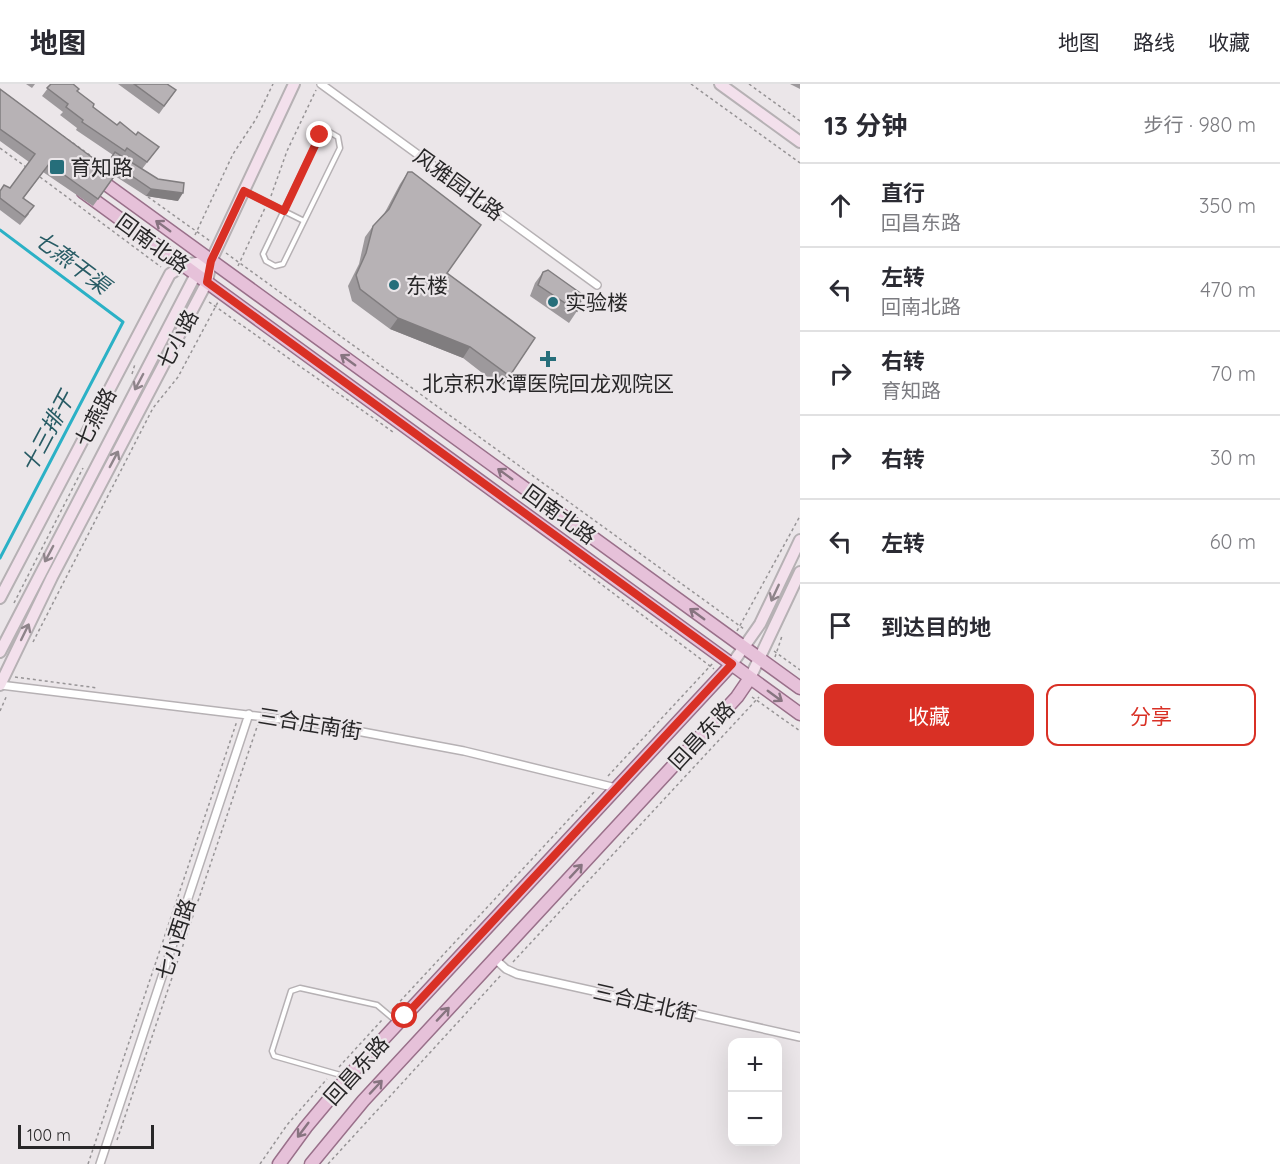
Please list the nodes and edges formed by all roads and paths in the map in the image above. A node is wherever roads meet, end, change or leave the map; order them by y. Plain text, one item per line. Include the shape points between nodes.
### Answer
1 (273, 84) edge
2 (294, 84) edge
3 (320, 84) edge
4 (691, 84) edge
5 (721, 84) edge
6 (749, 84) edge
7 (800, 121) edge
8 (62, 135) edge
9 (800, 142) edge
10 (0, 148) edge
11 (800, 163) edge
12 (110, 168) edge
13 (88, 171) edge
14 (74, 186) edge
15 (243, 192) junction
16 (144, 194) edge
17 (267, 204) junction
18 (283, 212) junction
19 (201, 222) dead end
20 (303, 222) junction
21 (188, 225) dead end
22 (245, 252) dead end
23 (211, 261) junction
24 (158, 265) dead end
25 (184, 265) junction
26 (243, 266) dead end
27 (196, 274) junction
28 (207, 282) junction
29 (597, 285) dead end
30 (218, 309) dead end
31 (209, 318) dead end
32 (137, 358) dead end
33 (128, 383) dead end
34 (395, 433) dead end
35 (86, 464) dead end
36 (800, 516) edge
37 (800, 540) edge
38 (567, 558) dead end
39 (800, 572) edge
40 (0, 598) edge
41 (11, 607) dead end
42 (749, 609) dead end
43 (727, 617) dead end
44 (745, 648) junction
45 (28, 651) dead end
46 (0, 652) edge
47 (700, 659) dead end
48 (759, 659) junction
49 (785, 659) dead end
50 (732, 664) junction
51 (800, 670) edge
52 (15, 677) dead end
53 (699, 678) dead end
54 (750, 678) junction
55 (31, 679) dead end
56 (0, 685) edge
57 (800, 688) edge
58 (759, 701) dead end
59 (3, 703) dead end
60 (0, 711) edge
61 (747, 711) dead end
62 (249, 714) junction
63 (800, 714) edge
64 (234, 729) dead end
65 (800, 731) edge
66 (255, 732) dead end
67 (601, 784) junction
68 (616, 788) junction
69 (495, 959) junction
70 (506, 969) junction
71 (388, 1014) junction
72 (398, 1023) junction
73 (800, 1037) edge
74 (334, 1072) junction
75 (347, 1078) junction
76 (117, 1141) dead end
77 (88, 1164) edge
78 (100, 1164) edge
79 (260, 1164) edge
80 (279, 1164) edge
81 (311, 1164) edge
82 (328, 1164) edge

1 - 19 path via 233,154
2 - 15 street
3 - 17 path via 284,157
3 - 29 street, 风雅园北路
4 - 11 path
5 - 9 street
6 - 7 path
8 - 12 path
10 - 24 path
23 -> 13 main road, 回南北路
14 - 25 main road, 回南北路
15 - 17 lane
15 - 23 street
16 - 21 path
17 - 18 lane
17 - 22 path
18 - 20 lane
18 - 20 lane via 263,255 275,266 283,264
18 - 20 lane via 320,135 331,131 340,148
23 - 25 street
23 - 27 street, 七小路
23 - 28 street, 七小路
44 -> 23 main road, 回南北路
25 - 27 main road, 回南北路
25 - 40 street, 七燕路 via 170,274
26 - 43 path
27 - 28 main road, 回南北路
27 -> 46 street, 七小路
28 - 50 main road, 回南北路
56 -> 28 street, 七小路 via 52,577
30 - 34 path
31 - 45 path via 178,377 153,408
32 - 33 path
35 - 41 path
36 - 42 path
37 -> 44 street
38 - 47 path
39 - 48 street
44 - 48 main road, 回南北路
44 - 50 street
48 - 54 street
48 - 57 main road, 回南北路
49 - 51 path
50 - 54 main road, 回南北路
50 - 68 main road, 回昌东路
52 - 55 path
53 - 67 path
54 -> 63 main road, 回南北路
69 -> 54 main road, 回昌东路 via 737,697
56 - 62 street, 三合庄南街
58 - 65 path
59 - 60 path
61 - 70 path
62 - 67 street, 三合庄南街 via 385,735
62 - 78 street, 七小西路
64 - 77 path
66 - 76 path
67 - 68 street, 三合庄南街
67 - 71 path
68 - 72 main road, 回昌东路
69 - 70 street, 三合庄北街
81 -> 69 main road, 回昌东路 via 357,1108
70 - 73 street, 三合庄北街
70 - 82 path
71 - 72 lane
71 - 74 path
71 - 74 lane via 377,1005 300,988 291,991 272,1053 279,1060
72 - 75 main road, 回昌东路
74 - 75 lane
74 - 79 path via 287,1125
75 -> 80 main road, 回昌东路

